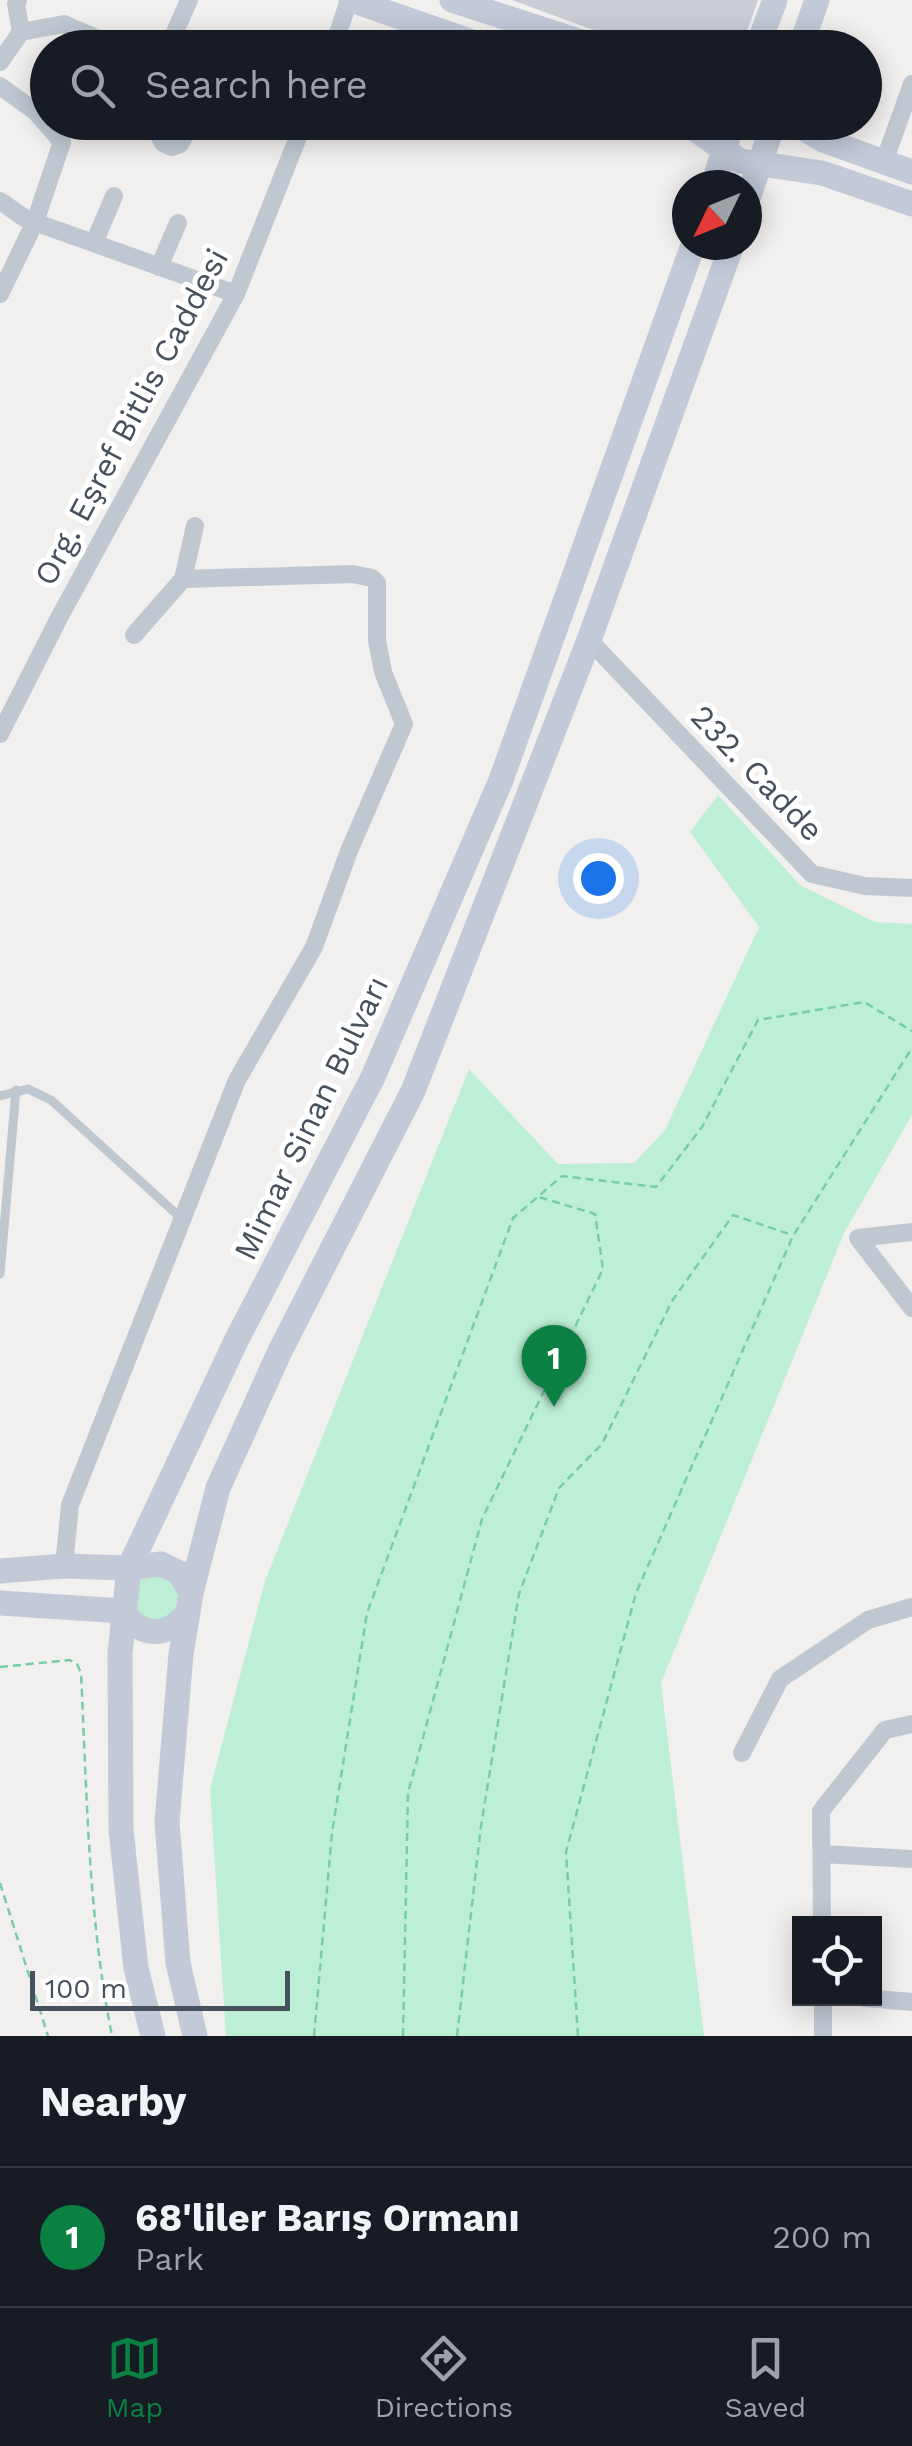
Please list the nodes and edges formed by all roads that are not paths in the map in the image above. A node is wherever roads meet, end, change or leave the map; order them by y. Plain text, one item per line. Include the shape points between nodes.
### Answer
1 (18, 0) edge
2 (189, 0) edge
3 (350, 0) edge
4 (452, 0) edge
5 (775, 0) edge
6 (816, 0) edge
7 (30, 30) edge
8 (32, 30) edge
9 (78, 30) edge
10 (176, 30) edge
11 (339, 30) edge
12 (438, 30) edge
13 (544, 30) edge
14 (764, 30) edge
15 (806, 30) edge
16 (21, 32) junction
17 (0, 62) edge
18 (912, 84) edge
19 (0, 86) edge
20 (30, 108) edge
21 (60, 140) edge
22 (161, 140) edge
23 (183, 140) edge
24 (297, 140) edge
25 (708, 140) edge
26 (728, 140) edge
27 (768, 140) edge
28 (824, 140) edge
29 (724, 152) junction
30 (884, 162) junction
31 (760, 163) junction
32 (717, 170) edge
33 (758, 170) edge
34 (912, 172) edge
35 (114, 196) dead end
36 (0, 200) edge
37 (912, 204) edge
38 (35, 222) junction
39 (178, 224) dead end
40 (94, 243) junction
41 (688, 260) edge
42 (727, 260) edge
43 (159, 267) junction
44 (0, 294) edge
45 (236, 294) junction
46 (195, 526) dead end
47 (182, 579) junction
48 (134, 635) dead end
49 (589, 640) junction
50 (0, 734) edge
51 (912, 888) edge
52 (16, 1090) junction
53 (0, 1096) edge
54 (182, 1219) junction
55 (912, 1232) edge
56 (1, 1248) edge
57 (0, 1274) edge
58 (912, 1308) edge
59 (64, 1566) junction
60 (129, 1568) junction
61 (0, 1570) edge
62 (0, 1603) edge
63 (190, 1603) junction
64 (912, 1606) edge
65 (124, 1610) junction
66 (912, 1724) edge
67 (742, 1753) dead end
68 (822, 1854) junction
69 (912, 1859) edge
70 (822, 1916) edge
71 (882, 1999) edge
72 (912, 2002) edge
73 (823, 2006) edge
74 (152, 2036) edge
75 (195, 2036) edge
76 (823, 2036) edge

1 - 16 street
2 - 10 street
3 - 11 street
3 - 12 main road
4 - 13 main road
5 - 14 main road
6 - 15 main road
7 - 16 street
8 - 9 street via 64,24
16 - 17 street
18 - 30 street
19 - 20 street
21 - 38 street
22 - 23 street via 172,147
24 - 45 street, Org. Eşref Bitlis Caddesi
25 - 29 main road
26 - 29 main road
27 - 31 main road
28 - 30 main road
29 - 31 main road
29 - 32 main road
30 - 34 main road
31 - 33 main road
31 - 37 main road via 822,173
35 - 40 street
36 - 38 street
38 - 40 street
38 - 44 street
39 - 43 street
40 - 43 street
41 - 60 main road, Mimar Sinan Bulvarı via 501,780 373,1077 236,1341
42 - 49 main road
43 - 45 street
45 - 50 street, Org. Eşref Bitlis Caddesi
46 - 47 street
47 - 48 street
47 - 54 street via 372,578 378,583 383,672 404,724 314,947 237,1080
49 - 51 street, 232. Cadde via 812,874
49 - 63 main road via 412,1090 218,1488
52 - 53 lane
52 - 54 lane via 52,1100
52 - 56 lane
54 - 59 street via 70,1505
55 - 58 street via 858,1238
56 - 57 lane
59 - 60 main road
59 - 61 main road
60 - 63 main road via 171,1567 180,1573
60 - 65 main road, Mimar Sinan Bulvarı
62 - 65 main road
63 - 65 main road via 172,1629 149,1632
63 - 75 main road via 167,1822 178,1963
64 - 67 street via 868,1620 780,1679
65 - 74 main road, Mimar Sinan Bulvarı via 120,1830 136,1968
66 - 68 street via 885,1730 822,1811
68 - 69 street
68 - 70 street
71 - 72 street
73 - 76 street

